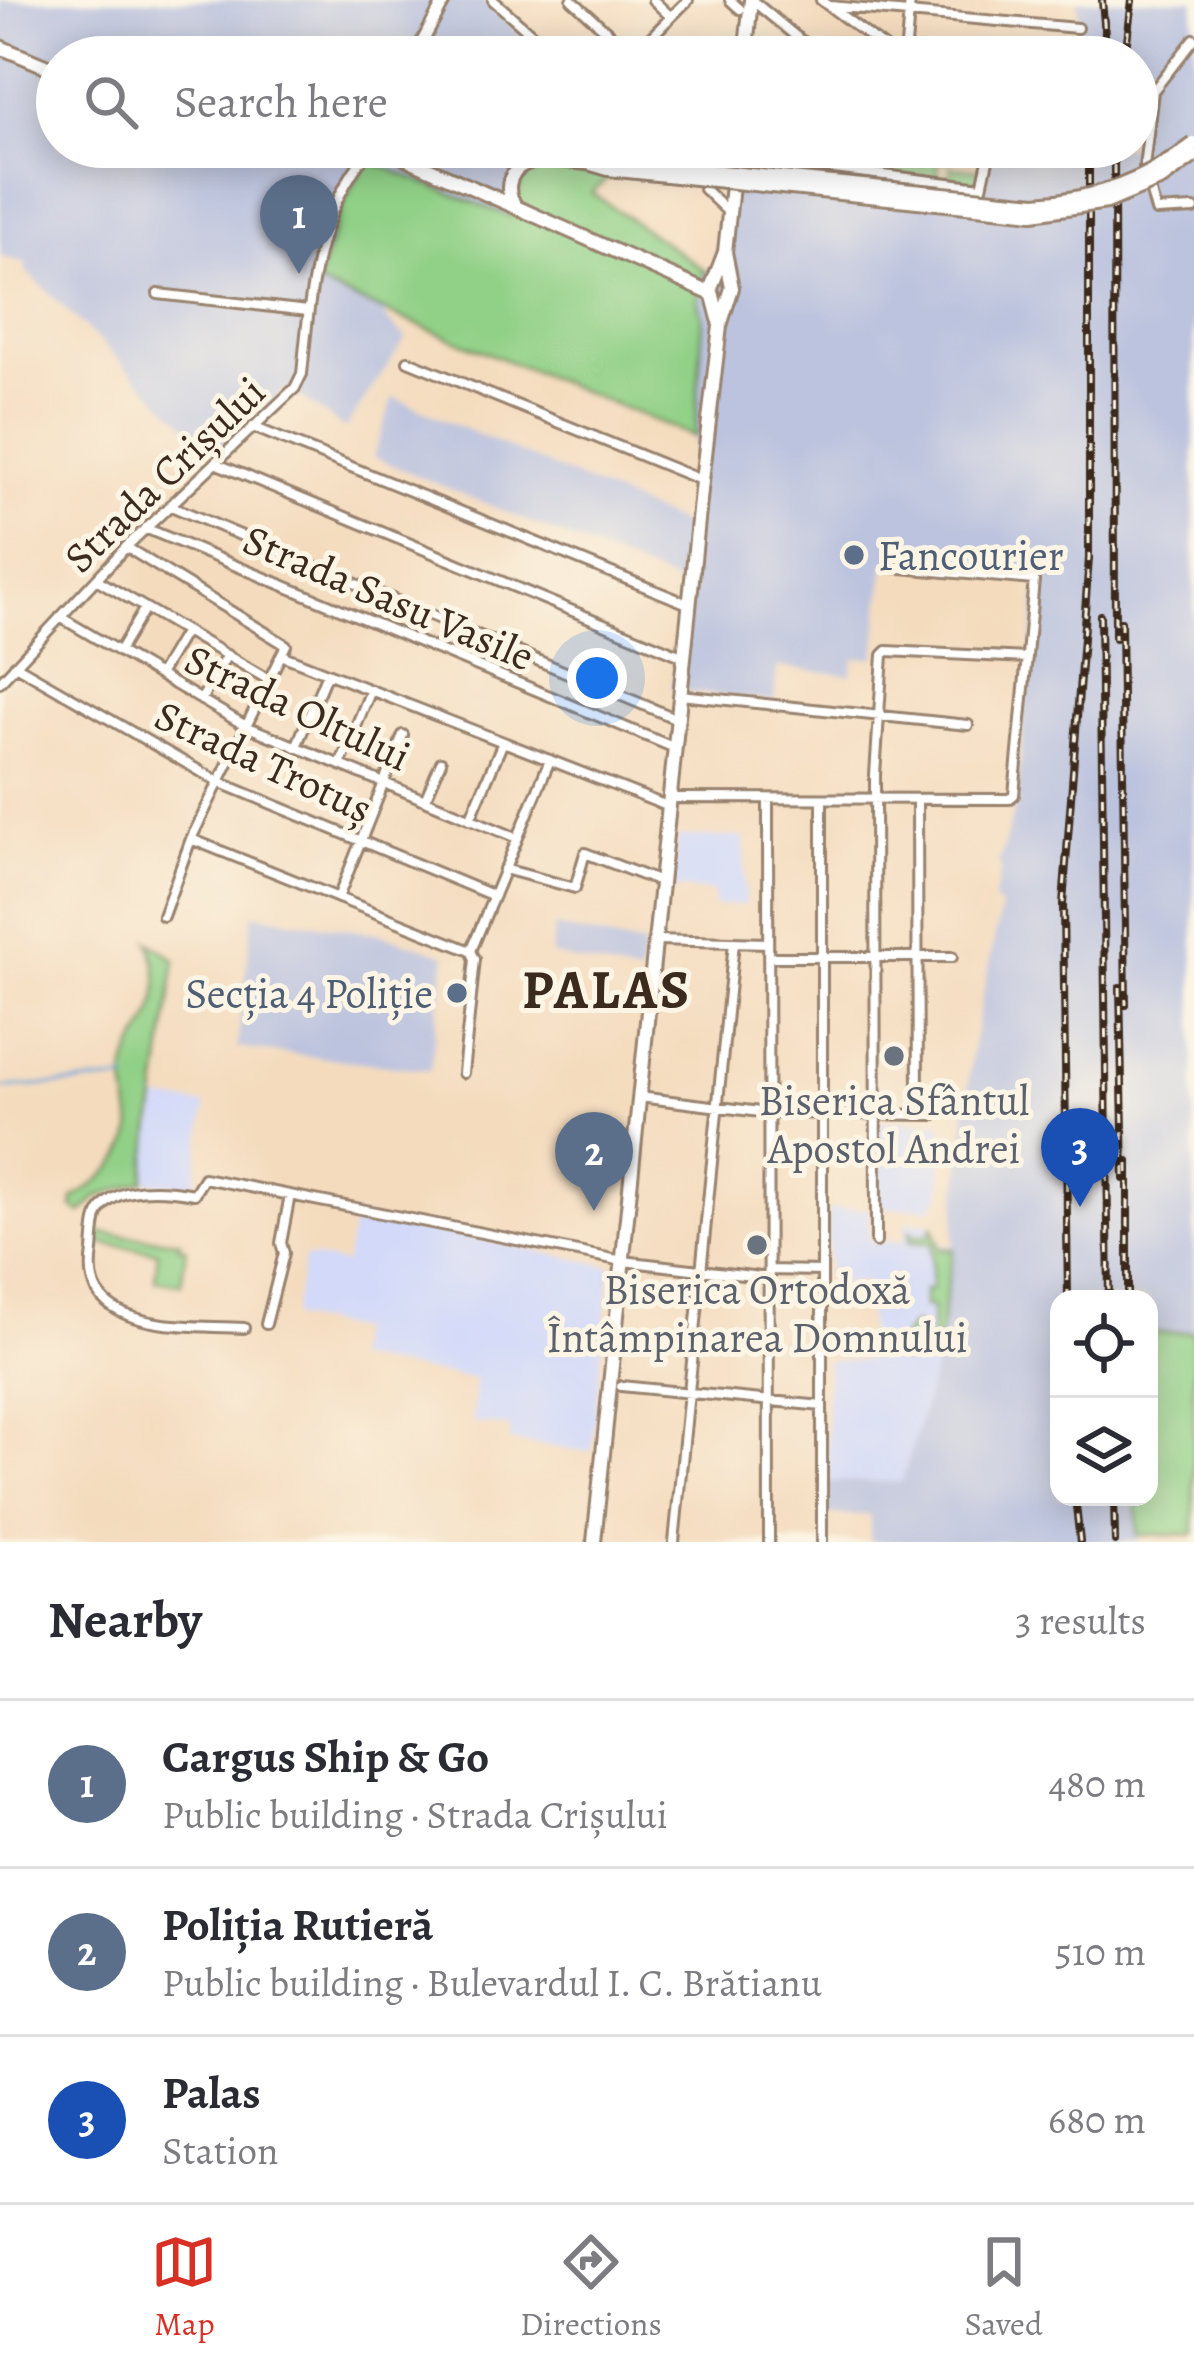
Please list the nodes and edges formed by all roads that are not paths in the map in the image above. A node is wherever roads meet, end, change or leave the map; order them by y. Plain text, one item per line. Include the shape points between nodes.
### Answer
1 (446, 0) edge
2 (494, 0) edge
3 (572, 0) edge
4 (652, 0) edge
5 (688, 0) edge
6 (730, 0) edge
7 (910, 0) edge
8 (748, 3) edge
9 (825, 3) edge
10 (909, 14) junction
11 (671, 16) junction
12 (1077, 28) dead end
13 (426, 36) edge
14 (534, 36) edge
15 (611, 36) edge
16 (652, 36) edge
17 (746, 36) edge
18 (793, 36) edge
19 (871, 36) edge
20 (905, 36) edge
21 (1194, 39) edge
22 (0, 47) edge
23 (36, 62) edge
24 (1158, 85) edge
25 (1194, 144) edge
26 (1194, 156) edge
27 (357, 168) edge
28 (424, 168) edge
29 (521, 168) edge
30 (605, 168) edge
31 (679, 168) edge
32 (734, 168) edge
33 (848, 168) edge
34 (986, 168) edge
35 (1144, 168) edge
36 (704, 189) dead end
37 (516, 207) junction
38 (1194, 208) edge
39 (729, 213) junction
40 (726, 245) junction
41 (670, 276) junction
42 (719, 288) junction
43 (158, 294) dead end
44 (308, 311) junction
45 (408, 362) dead end
46 (716, 366) junction
47 (253, 427) junction
48 (215, 463) junction
49 (702, 481) junction
50 (170, 506) junction
51 (146, 528) junction
52 (126, 547) junction
53 (890, 567) dead end
54 (96, 579) junction
55 (690, 605) junction
56 (145, 608) junction
57 (60, 617) junction
58 (185, 631) junction
59 (119, 651) junction
60 (227, 655) junction
61 (281, 655) junction
62 (684, 657) junction
63 (1027, 658) junction
64 (15, 665) junction
65 (327, 673) junction
66 (159, 675) junction
67 (269, 680) junction
68 (0, 682) edge
69 (370, 690) junction
70 (680, 695) junction
71 (201, 700) junction
72 (878, 716) junction
73 (678, 720) junction
74 (968, 725) dead end
75 (246, 726) junction
76 (404, 735) dead end
77 (503, 742) junction
78 (296, 747) junction
79 (675, 748) junction
80 (550, 760) junction
81 (441, 762) dead end
82 (340, 765) junction
83 (219, 782) junction
84 (384, 783) junction
85 (768, 799) junction
86 (822, 799) junction
87 (874, 799) junction
88 (917, 799) junction
89 (425, 800) junction
90 (669, 802) junction
91 (470, 819) junction
92 (191, 838) junction
93 (518, 838) junction
94 (361, 841) junction
95 (504, 869) junction
96 (661, 882) junction
97 (494, 896) junction
98 (338, 898) junction
99 (163, 916) dead end
100 (656, 940) junction
101 (734, 942) junction
102 (768, 943) junction
103 (471, 951) junction
104 (768, 957) junction
105 (822, 957) junction
106 (875, 957) junction
107 (917, 957) junction
108 (952, 957) dead end
109 (463, 1073) dead end
110 (639, 1097) junction
111 (718, 1106) junction
112 (768, 1112) junction
113 (822, 1113) junction
114 (875, 1114) junction
115 (918, 1115) junction
116 (934, 1115) dead end
117 (290, 1196) junction
118 (876, 1242) dead end
119 (623, 1262) junction
120 (701, 1270) junction
121 (822, 1271) junction
122 (769, 1274) junction
123 (266, 1324) dead end
124 (244, 1328) dead end
125 (622, 1386) dead end
126 (688, 1393) junction
127 (769, 1401) junction
128 (822, 1406) junction
129 (594, 1542) edge
130 (674, 1542) edge
131 (769, 1542) edge
132 (822, 1542) edge

1 - 13 street
2 - 14 street
3 - 15 street
4 - 11 street
5 - 11 street
6 - 8 street
7 - 10 street
8 - 17 main road
8 - 18 street
9 - 10 street
9 - 19 street
10 - 12 street
10 - 20 street
11 - 16 street
21 - 24 street
22 - 23 main road
25 - 31 main road, bridge via 1107,192 1036,203
26 - 30 main road, bridge via 1107,202 1033,213
27 - 44 street, Strada Crișului via 325,227
28 - 37 main road
29 - 37 main road via 508,195
32 - 39 main road
33 - 34 street via 982,187
35 - 38 street via 1156,211
36 - 39 street
37 - 41 main road
39 - 40 main road
40 - 41 main road via 711,273
40 - 42 main road
41 - 42 main road
41 - 46 main road via 708,301
42 - 46 main road
43 - 44 street
44 - 47 street, Strada Crișului via 300,381
45 - 49 street
46 - 49 main road
47 - 48 street, Strada Crișului
47 - 55 street
48 - 50 street, Strada Crișului
48 - 62 street
49 - 55 main road
50 - 51 street, Strada Crișului
50 - 73 street
51 - 52 street, Strada Crișului
51 - 79 street, Strada Sasu Vasile
52 - 54 street, Strada Crișului
52 - 61 street via 286,645
53 - 63 street via 1034,580
54 - 56 street
54 - 57 street, Strada Crișului
55 - 62 main road
56 - 58 street
56 - 59 street
57 - 59 street, Strada Oltului
57 - 64 street, Strada Crișului
58 - 60 street
58 - 66 street
59 - 66 street, Strada Oltului
60 - 67 street
60 - 71 street
61 - 65 street
61 - 67 street
62 - 70 main road
63 - 72 street via 887,651
63 - 88 street via 1013,795
64 - 68 street, Strada Crișului
64 - 83 street, Strada Trotuș
65 - 69 street
65 - 78 street
66 - 71 street, Strada Oltului
67 - 75 street
69 - 77 street
69 - 82 street
70 - 72 street
70 - 73 main road
71 - 75 street, Strada Oltului
72 - 74 street
72 - 87 street
73 - 79 main road
75 - 78 street, Strada Oltului
75 - 83 street
76 - 84 street
77 - 80 street
77 - 91 street
78 - 82 street, Strada Oltului
79 - 90 main road
80 - 90 street
80 - 93 street
81 - 89 street
82 - 84 street, Strada Oltului
83 - 92 street
83 - 94 street, Strada Trotuș
84 - 89 street, Strada Oltului
84 - 94 street
85 - 86 street
85 - 90 street
85 - 102 street
86 - 87 street
86 - 105 street
87 - 88 street
87 - 106 street
88 - 107 street
89 - 91 street, Strada Oltului
90 - 96 main road
91 - 93 street, Strada Oltului
92 - 98 street
92 - 99 street
93 - 95 street
94 - 97 street, Strada Trotuș
94 - 98 street
95 - 96 street via 575,888 585,853
95 - 97 street
96 - 100 main road
97 - 103 street
98 - 103 street
100 - 101 street
100 - 110 main road
101 - 102 street
101 - 111 street
102 - 104 street
103 - 109 street
104 - 105 street
104 - 112 street
105 - 106 street
105 - 113 street
106 - 107 street
106 - 114 street
107 - 108 street
107 - 115 street
110 - 111 street
110 - 119 main road
111 - 112 street
111 - 120 street
112 - 113 street
112 - 122 street
113 - 114 street
113 - 121 street
114 - 115 street
114 - 118 street
115 - 116 street
117 - 119 street
117 - 123 street
117 - 124 street via 204,1178 194,1193 137,1192 98,1215 92,1277 110,1306 143,1320
119 - 120 street
119 - 129 main road
120 - 122 street
120 - 126 street
121 - 122 street
121 - 128 street
122 - 127 street
125 - 126 street
126 - 127 street
126 - 130 street
127 - 128 street
127 - 131 street
128 - 132 street

